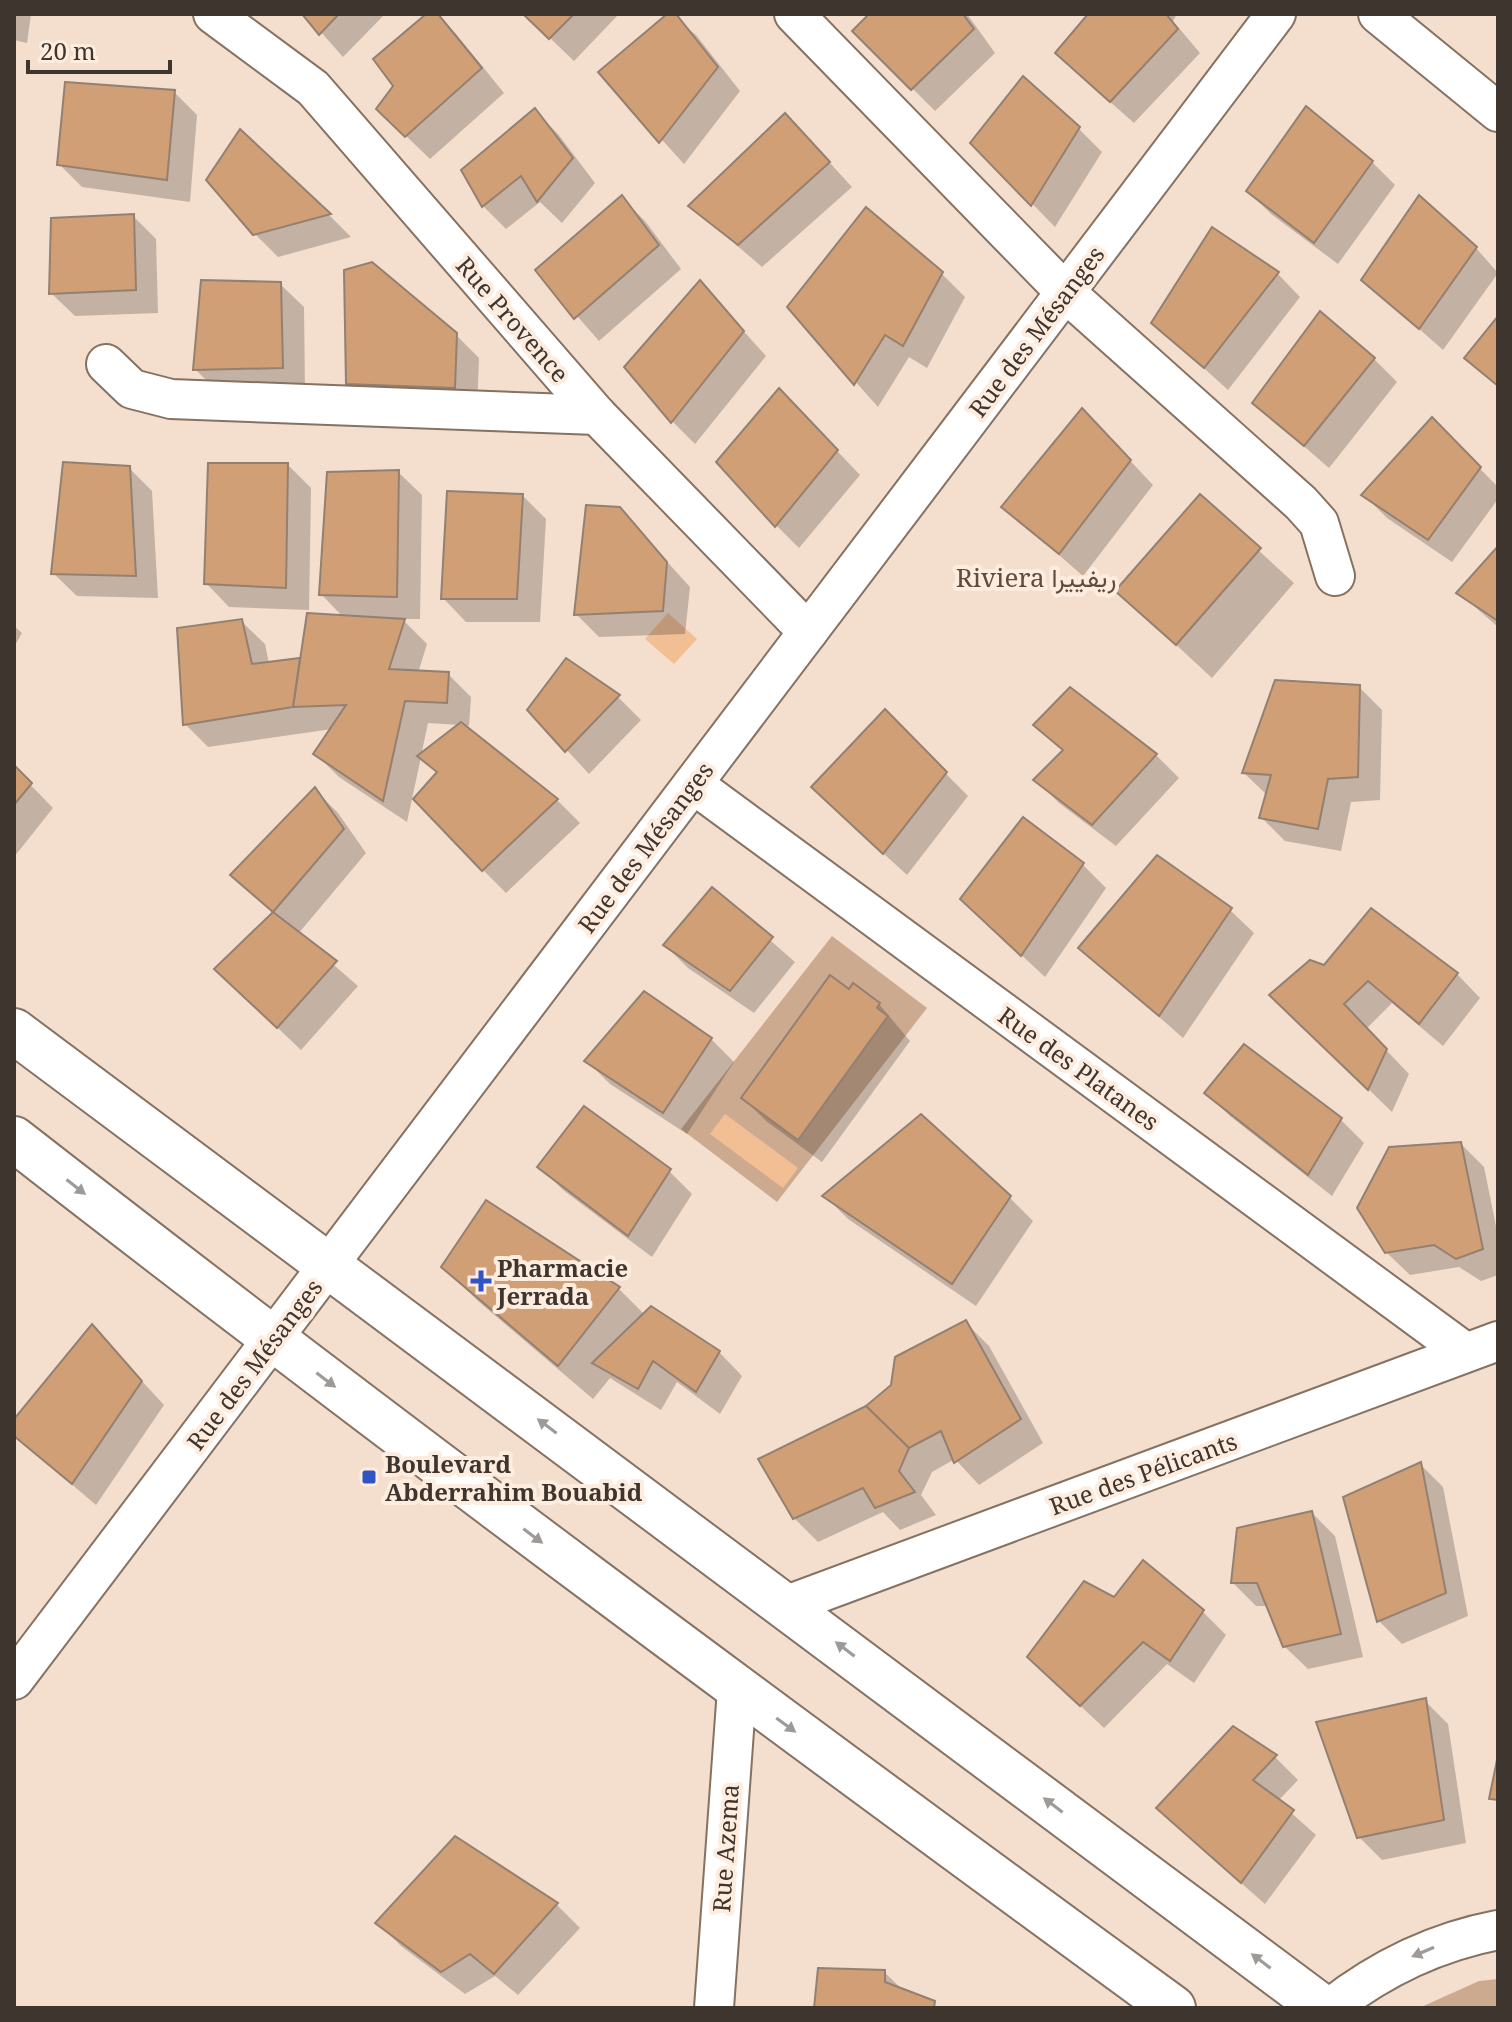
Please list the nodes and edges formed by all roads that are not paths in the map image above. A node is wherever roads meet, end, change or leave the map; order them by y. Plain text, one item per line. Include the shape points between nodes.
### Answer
1 (213, 14) edge
2 (794, 14) edge
3 (1276, 14) edge
4 (1378, 14) edge
5 (1498, 112) edge
6 (1065, 292) junction
7 (106, 364) dead end
8 (597, 415) junction
9 (1335, 576) dead end
10 (808, 632) junction
11 (693, 784) junction
12 (14, 1031) edge
13 (14, 1139) edge
14 (329, 1265) junction
15 (272, 1340) junction
16 (1482, 1347) edge
17 (787, 1605) junction
18 (14, 1680) edge
19 (737, 1689) junction
20 (1498, 1930) edge
21 (714, 2008) edge
22 (1173, 2008) edge
23 (1323, 2008) edge
24 (1330, 2008) edge

1 - 8 street, Rue Provence via 313,88
2 - 6 street
3 - 6 street, Rue des Mésanges
4 - 5 street
6 - 9 street via 1301,503 1319,523
6 - 10 street, Rue des Mésanges
7 - 8 street via 132,389 171,399
8 - 10 street, Rue Provence
10 - 11 street, Rue des Mésanges
11 - 14 street, Rue des Mésanges
11 - 16 street, Rue des Platanes
12 - 14 street
13 -> 15 street
14 - 15 street, Rue des Mésanges
17 -> 14 street
15 - 18 street, Rue des Mésanges
15 -> 19 street
16 - 17 street, Rue des Pélicants
23 -> 17 street
19 - 21 street, Rue Azema
19 -> 22 street
20 -> 24 street via 1409,1958

